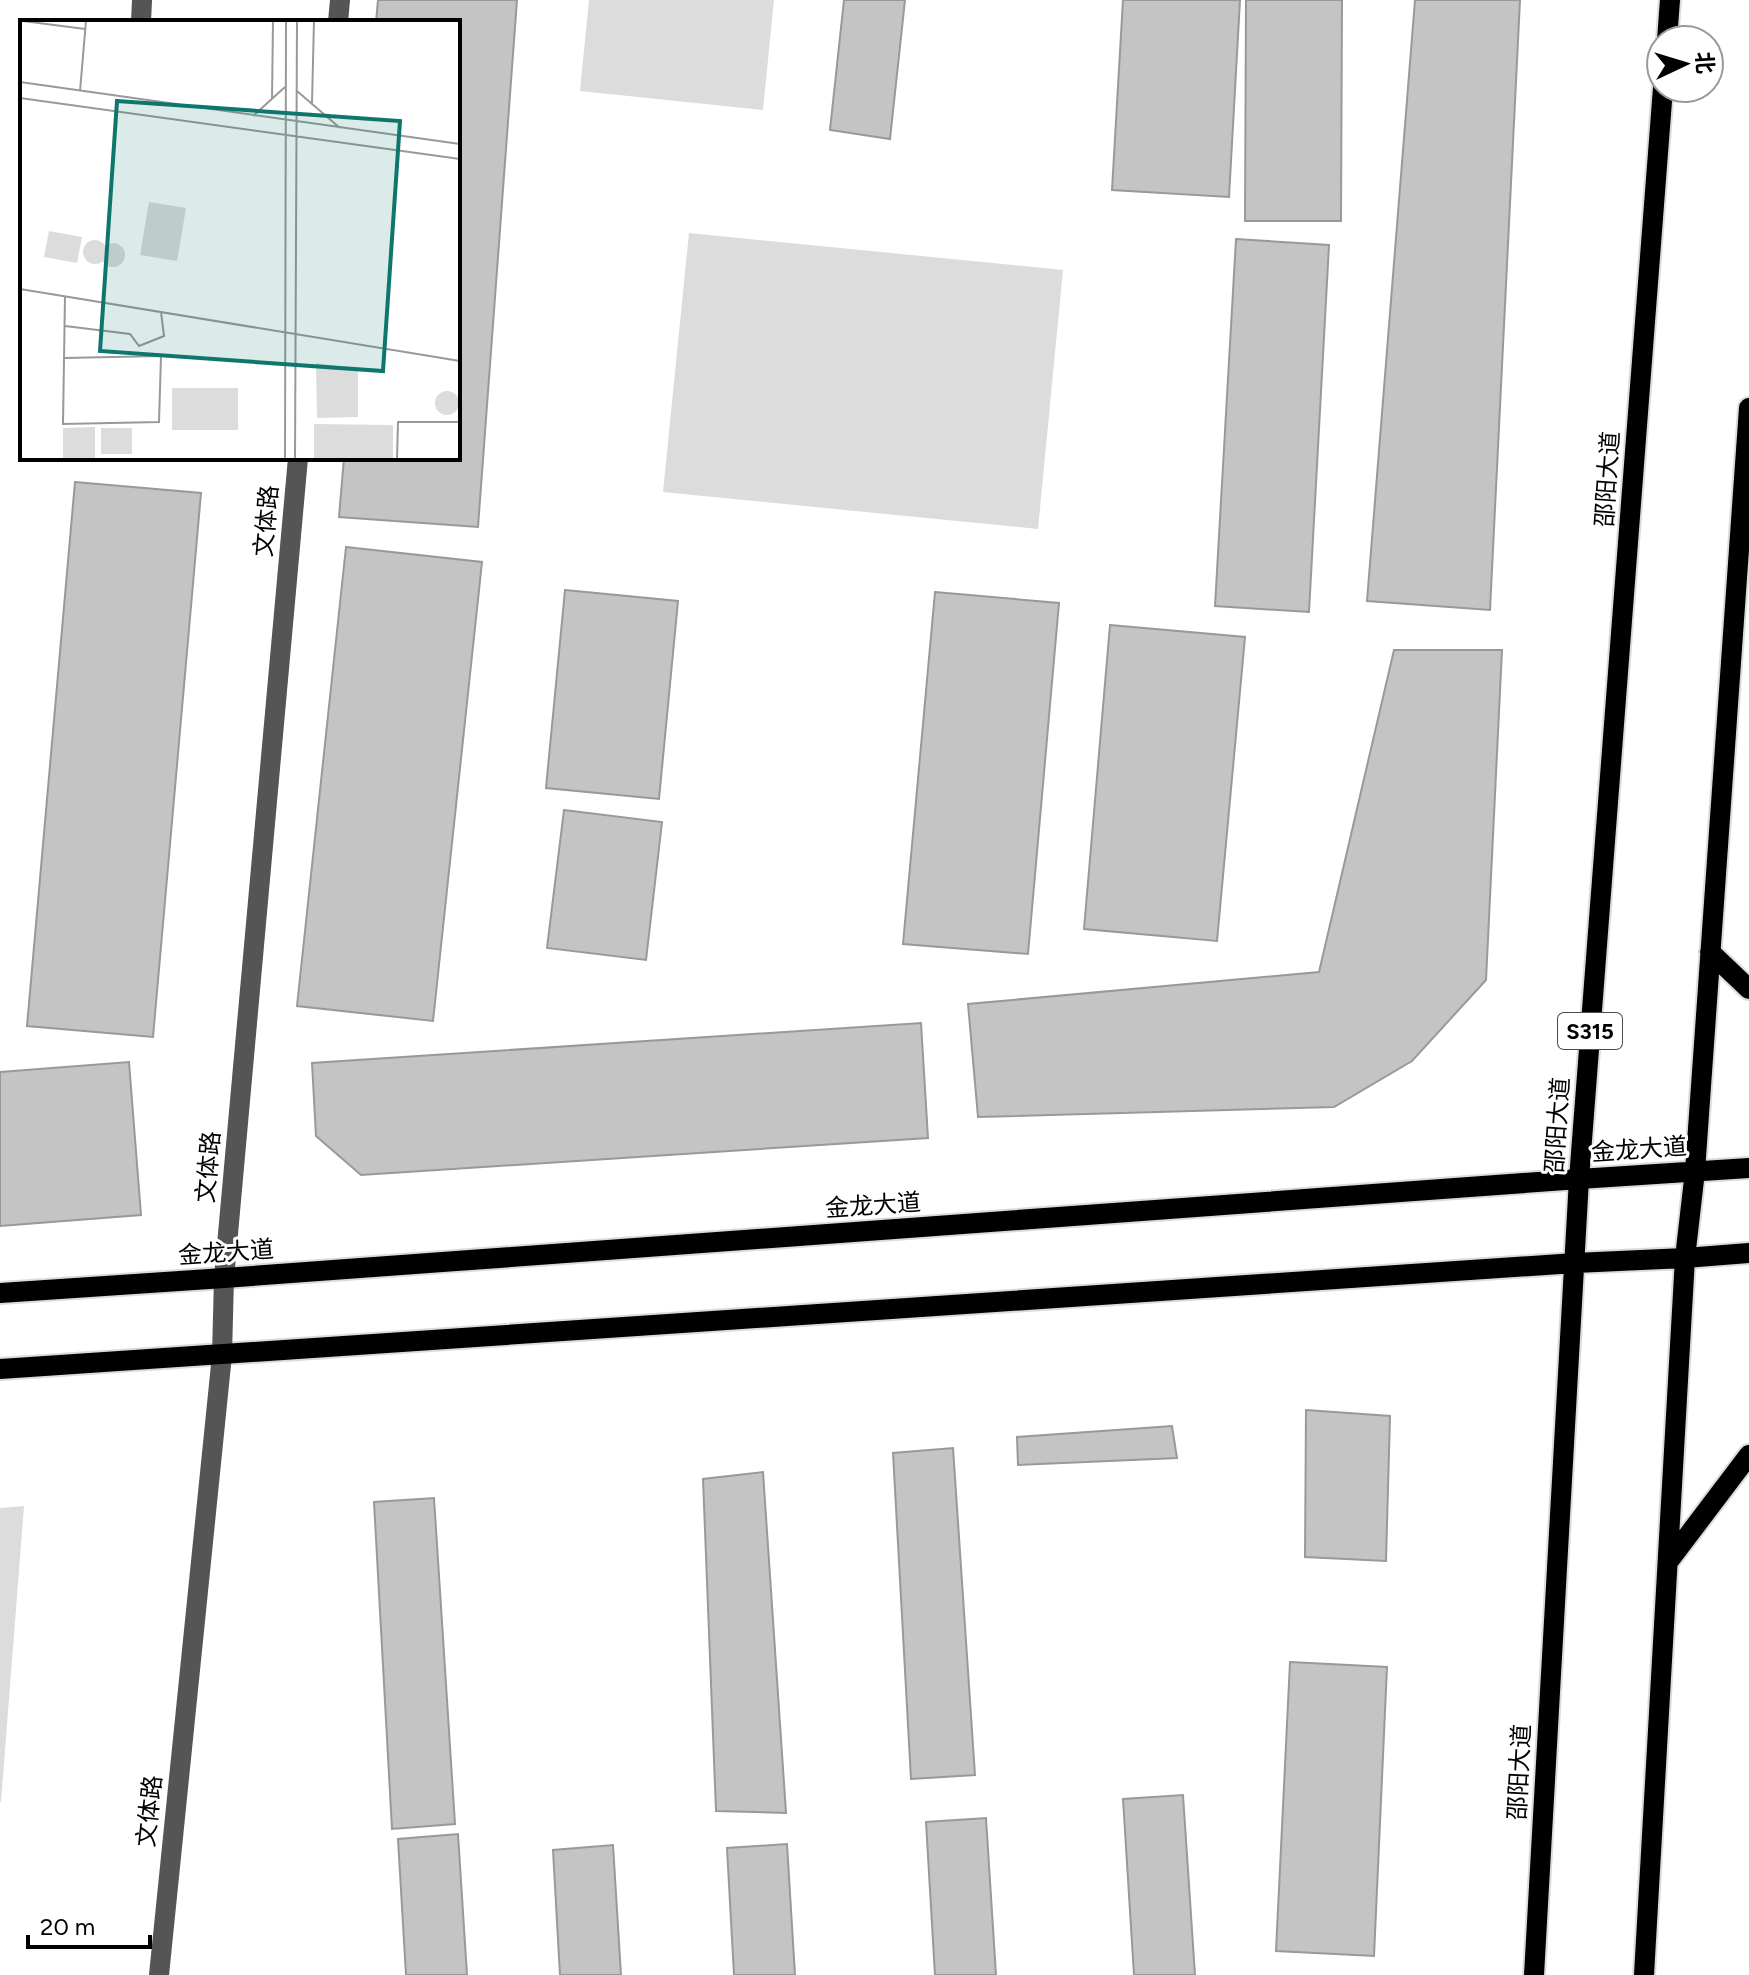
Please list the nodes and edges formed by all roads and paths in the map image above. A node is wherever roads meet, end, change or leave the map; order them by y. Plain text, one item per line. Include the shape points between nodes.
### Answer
1 (142, 0) edge
2 (340, 0) edge
3 (1670, 0) edge
4 (141, 20) edge
5 (338, 20) edge
6 (1668, 24) edge
7 (1662, 104) edge
8 (1749, 408) edge
9 (298, 460) edge
10 (1710, 952) junction
11 (1749, 989) edge
12 (1749, 1168) edge
13 (1695, 1171) junction
14 (1579, 1179) junction
15 (1749, 1253) edge
16 (1685, 1258) junction
17 (1575, 1263) junction
18 (224, 1278) junction
19 (0, 1293) edge
20 (222, 1355) junction
21 (0, 1369) edge
22 (1749, 1455) edge
23 (1668, 1562) junction
24 (159, 1975) edge
25 (1534, 1975) edge
26 (1644, 1975) edge

1 - 4 street
2 - 5 street
3 - 6 main road
7 - 14 main road, 邵阳大道 / S315
8 - 10 main road
9 - 18 street, 文体路
10 - 11 main road
10 - 13 main road
12 - 13 main road, 金龙大道
13 - 14 main road, 金龙大道
13 - 16 main road
14 - 17 main road, 邵阳大道 / S315
14 - 18 main road, 金龙大道
15 - 16 main road
16 - 17 main road
16 - 23 main road
17 - 20 main road
17 - 25 main road, 邵阳大道 / S315
18 - 19 main road, 金龙大道
18 - 20 street, 文体路
20 - 21 main road
20 - 24 street, 文体路
22 - 23 main road
23 - 26 main road

